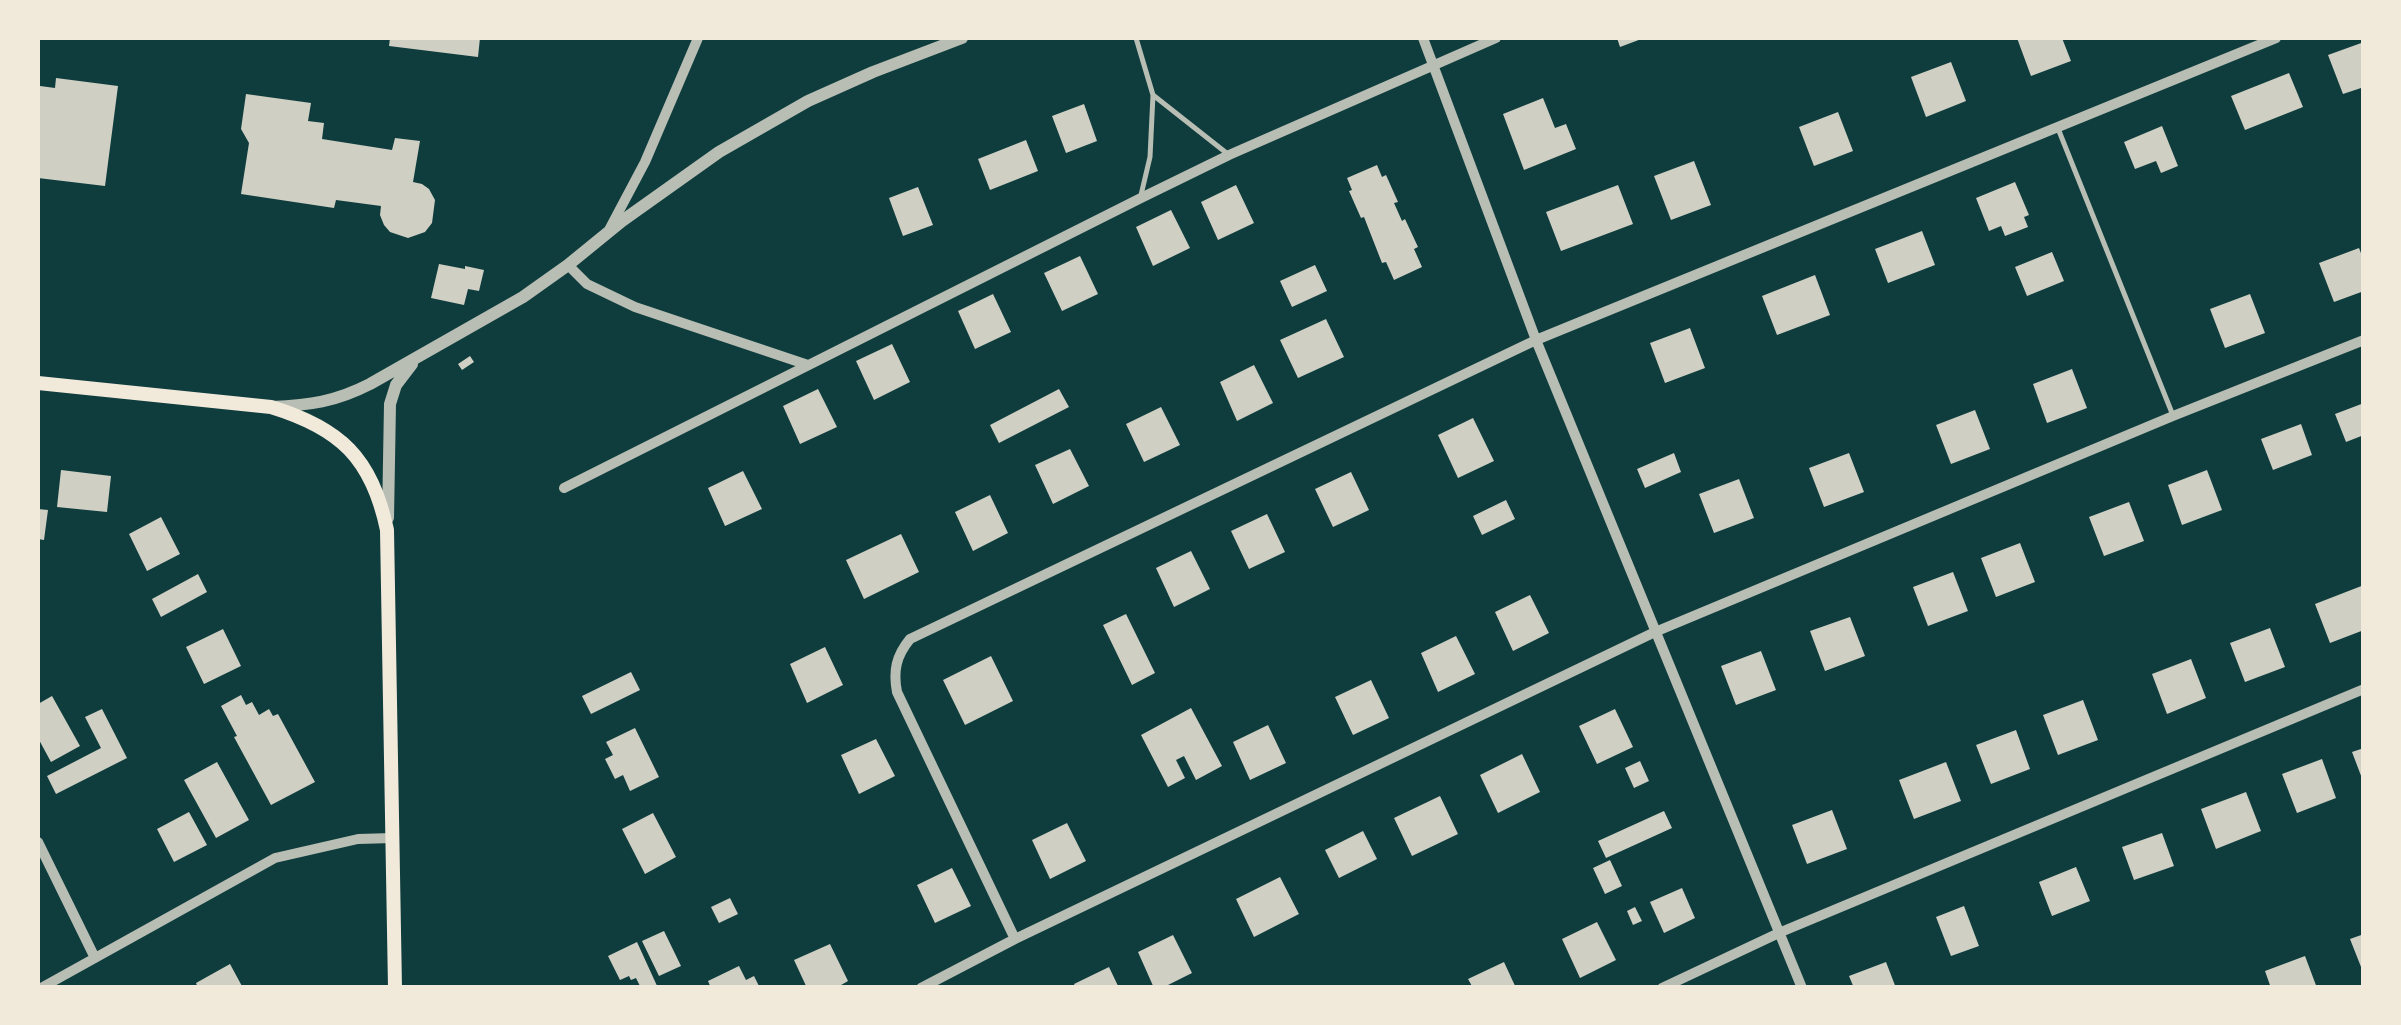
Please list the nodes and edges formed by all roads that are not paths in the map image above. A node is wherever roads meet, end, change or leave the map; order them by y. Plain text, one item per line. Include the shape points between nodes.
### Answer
1 (698, 38) edge
2 (962, 38) edge
3 (1136, 38) edge
4 (1423, 38) edge
5 (1496, 38) edge
6 (2276, 38) edge
7 (1433, 63) junction
8 (1153, 94) junction
9 (2057, 126) junction
10 (1230, 156) junction
11 (1140, 198) junction
12 (607, 233) junction
13 (568, 265) junction
14 (1536, 340) junction
15 (2364, 340) edge
16 (420, 355) junction
17 (808, 365) junction
18 (38, 383) edge
19 (271, 406) junction
20 (2173, 416) junction
21 (564, 488) dead end
22 (387, 530) junction
23 (1655, 632) junction
24 (2364, 689) edge
25 (393, 838) junction
26 (38, 842) edge
27 (1781, 932) junction
28 (1015, 939) junction
29 (95, 958) junction
30 (40, 988) edge
31 (395, 988) edge
32 (921, 988) edge
33 (1662, 988) edge
34 (1802, 988) edge

1 - 12 street via 646,162
2 - 12 street via 808,101 719,152
3 - 8 lane
4 - 7 street
5 - 7 street
6 - 9 street
7 - 10 street
7 - 14 street
8 - 10 lane
8 - 11 lane
9 - 14 street
9 - 20 lane
10 - 11 street
11 - 17 street
12 - 13 street
13 - 16 street
13 - 17 street via 588,284 635,307
14 - 23 street
14 - 28 street via 910,639 896,662 897,692
15 - 20 street
16 - 19 street via 348,395
16 - 22 street via 390,404
17 - 21 street
18 - 19 main road
19 - 22 main road via 326,428 344,444 375,487
20 - 23 street
22 - 25 main road
23 - 27 street
23 - 28 street
24 - 27 street
25 - 29 street via 276,858
25 - 31 main road
26 - 29 street
27 - 33 street
27 - 34 street
28 - 32 street
29 - 30 street

